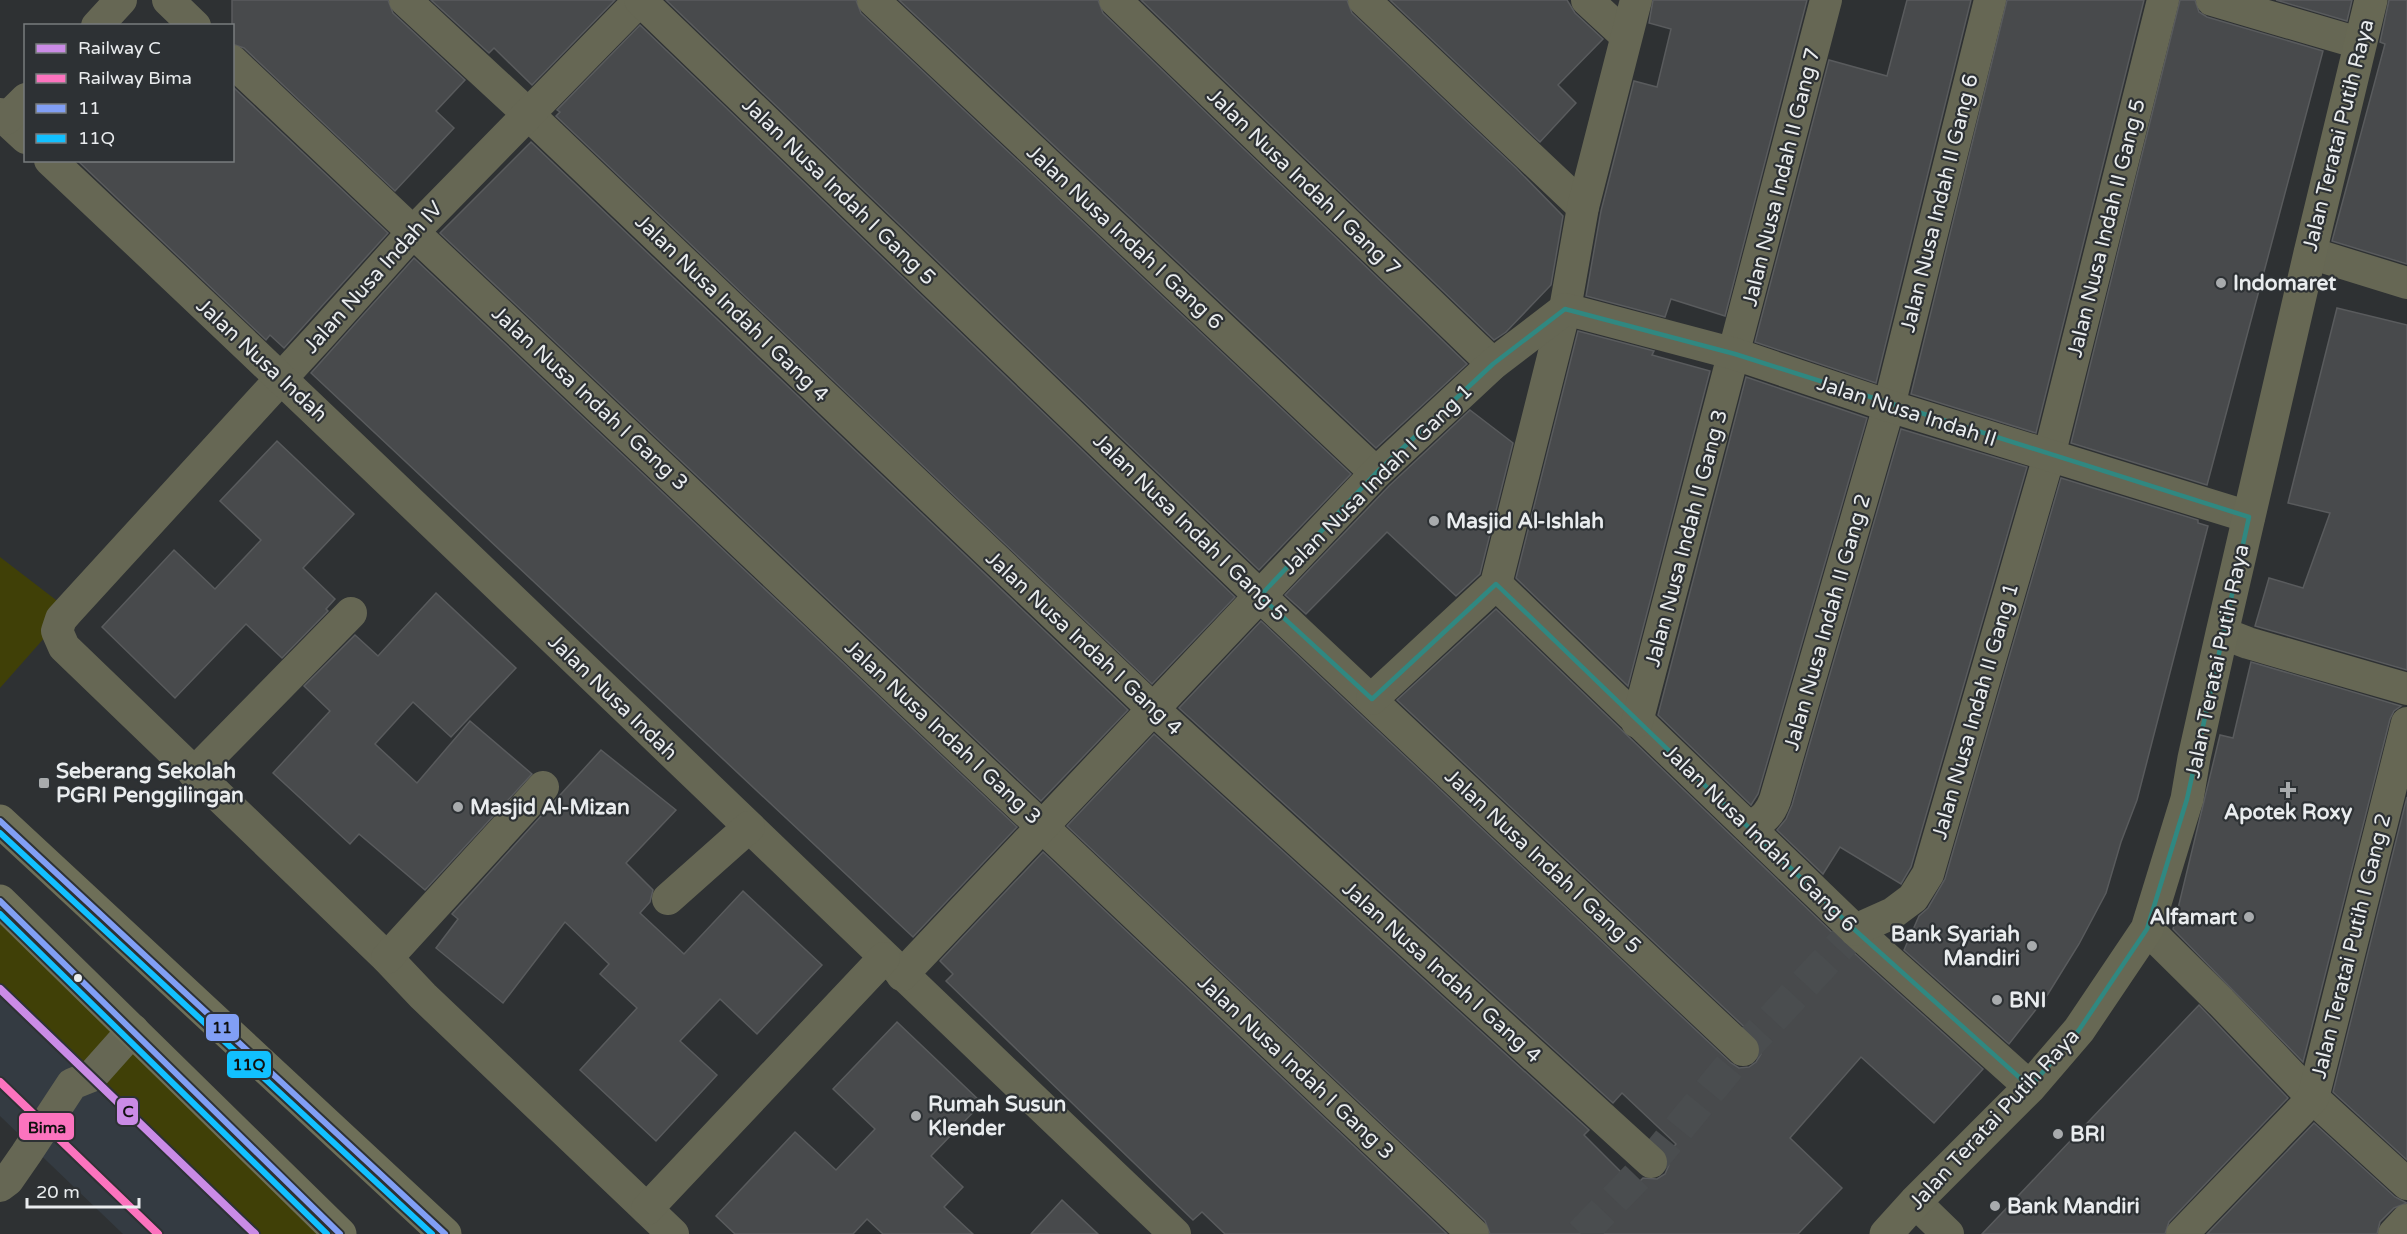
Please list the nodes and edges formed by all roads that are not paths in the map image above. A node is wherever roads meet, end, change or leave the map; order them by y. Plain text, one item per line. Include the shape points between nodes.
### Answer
1 (121, 0) edge
2 (168, 0) edge
3 (405, 0) edge
4 (640, 0) edge
5 (873, 0) edge
6 (1114, 0) edge
7 (1364, 0) edge
8 (1587, 0) edge
9 (1636, 0) edge
10 (1826, 0) edge
11 (1990, 0) edge
12 (2163, 0) edge
13 (2212, 0) edge
14 (2371, 0) edge
15 (98, 24) edge
16 (193, 24) edge
17 (1625, 35) junction
18 (2359, 43) junction
19 (234, 63) edge
20 (527, 113) junction
21 (52, 162) edge
22 (1583, 207) junction
23 (414, 231) junction
24 (2310, 253) junction
25 (2407, 283) edge
26 (1565, 309) junction
27 (1735, 354) junction
28 (1493, 364) junction
29 (282, 378) junction
30 (1889, 406) junction
31 (2049, 456) junction
32 (1376, 473) junction
33 (2249, 516) junction
34 (1496, 584) junction
35 (1260, 596) junction
36 (351, 613) dead end
37 (2222, 633) junction
38 (2407, 689) edge
39 (1372, 699) junction
40 (1152, 708) junction
41 (1637, 722) junction
42 (2407, 723) edge
43 (194, 772) junction
44 (543, 788) dead end
45 (0, 821) edge
46 (1042, 826) junction
47 (749, 827) junction
48 (1750, 827) junction
49 (668, 900) dead end
50 (0, 901) edge
51 (2147, 929) junction
52 (1855, 930) junction
53 (387, 957) junction
54 (893, 966) junction
55 (133, 1030) junction
56 (1743, 1050) dead end
57 (2030, 1087) junction
58 (2313, 1098) junction
59 (1651, 1162) dead end
60 (2407, 1184) edge
61 (0, 1186) edge
62 (1915, 1202) junction
63 (647, 1209) junction
64 (2407, 1220) edge
65 (340, 1234) edge
66 (445, 1234) edge
67 (673, 1234) edge
68 (1175, 1234) edge
69 (1473, 1234) edge
70 (1886, 1234) edge
71 (1948, 1234) edge
72 (2182, 1234) edge
73 (2394, 1234) edge

1 - 15 street
2 - 16 street
3 - 20 street, Jalan Nusa Indah I Gang 4
4 - 20 street, Jalan Nusa Indah IV
4 - 35 street, Jalan Nusa Indah I Gang 5
5 - 32 street, Jalan Nusa Indah I Gang 6
6 - 28 street, Jalan Nusa Indah I Gang 7
7 - 22 street
8 - 17 street
9 - 17 street
10 - 27 street, Jalan Nusa Indah II Gang 7
11 - 30 street, Jalan Nusa Indah II Gang 6
12 - 31 street, Jalan Nusa Indah II Gang 5
13 - 18 street
14 - 18 street, Jalan Teratai Putih Raya
17 - 22 street
18 - 24 street, Jalan Teratai Putih Raya
19 - 23 street, Jalan Nusa Indah I Gang 3
20 - 23 street, Jalan Nusa Indah IV
20 - 40 street, Jalan Nusa Indah I Gang 4
21 - 29 street, Jalan Nusa Indah
22 - 26 street
23 - 29 street, Jalan Nusa Indah IV
23 - 46 street, Jalan Nusa Indah I Gang 3
24 - 25 street
24 - 33 street, Jalan Teratai Putih Raya
26 - 27 street, Jalan Nusa Indah II
26 - 28 street, Jalan Nusa Indah I Gang 1
26 - 34 street
27 - 30 street, Jalan Nusa Indah II
27 - 41 street, Jalan Nusa Indah II Gang 3
28 - 32 street, Jalan Nusa Indah I Gang 1
29 - 43 street, Jalan Nusa Indah IV via 61,619 57,631 64,647
29 - 47 street, Jalan Nusa Indah
30 - 31 street, Jalan Nusa Indah II
30 - 48 street, Jalan Nusa Indah II Gang 2 via 1775,800 1771,811
31 - 33 street, Jalan Nusa Indah II
31 - 52 street, Jalan Nusa Indah II Gang 1 via 1928,874 1913,898 1893,913
32 - 35 street, Jalan Nusa Indah I Gang 1
33 - 37 street, Jalan Teratai Putih Raya
34 - 39 street
34 - 41 street, Jalan Nusa Indah I Gang 6
35 - 39 street, Jalan Nusa Indah I Gang 5
35 - 40 street, Jalan Nusa Indah I Gang 1
36 - 43 street
37 - 38 street
37 - 51 street, Jalan Teratai Putih Raya via 2187,799
39 - 56 street, Jalan Nusa Indah I Gang 5
40 - 46 street, Jalan Nusa Indah I Gang 1
40 - 59 street, Jalan Nusa Indah I Gang 4
41 - 48 street, Jalan Nusa Indah I Gang 6
42 - 58 street, Jalan Teratai Putih I Gang 2
43 - 53 street
44 - 53 street
45 - 66 main road
46 - 54 street, Jalan Nusa Indah I Gang 1
46 - 69 street, Jalan Nusa Indah I Gang 3
47 - 49 street
47 - 54 street, Jalan Nusa Indah
48 - 52 street, Jalan Nusa Indah I Gang 6
50 - 55 main road
51 - 57 street, Jalan Teratai Putih Raya via 2079,1030
51 - 58 street
52 - 57 street, Jalan Nusa Indah I Gang 6
53 - 63 street
54 - 63 street, Jalan Nusa Indah I Gang 1
54 - 68 street, Jalan Nusa Indah
55 - 61 street via 92,1076 72,1084 26,1155
55 - 65 main road
57 - 62 street, Jalan Teratai Putih Raya
58 - 60 street
58 - 72 street
62 - 70 street, Jalan Teratai Putih Raya
62 - 71 street
63 - 67 street
64 - 73 street

